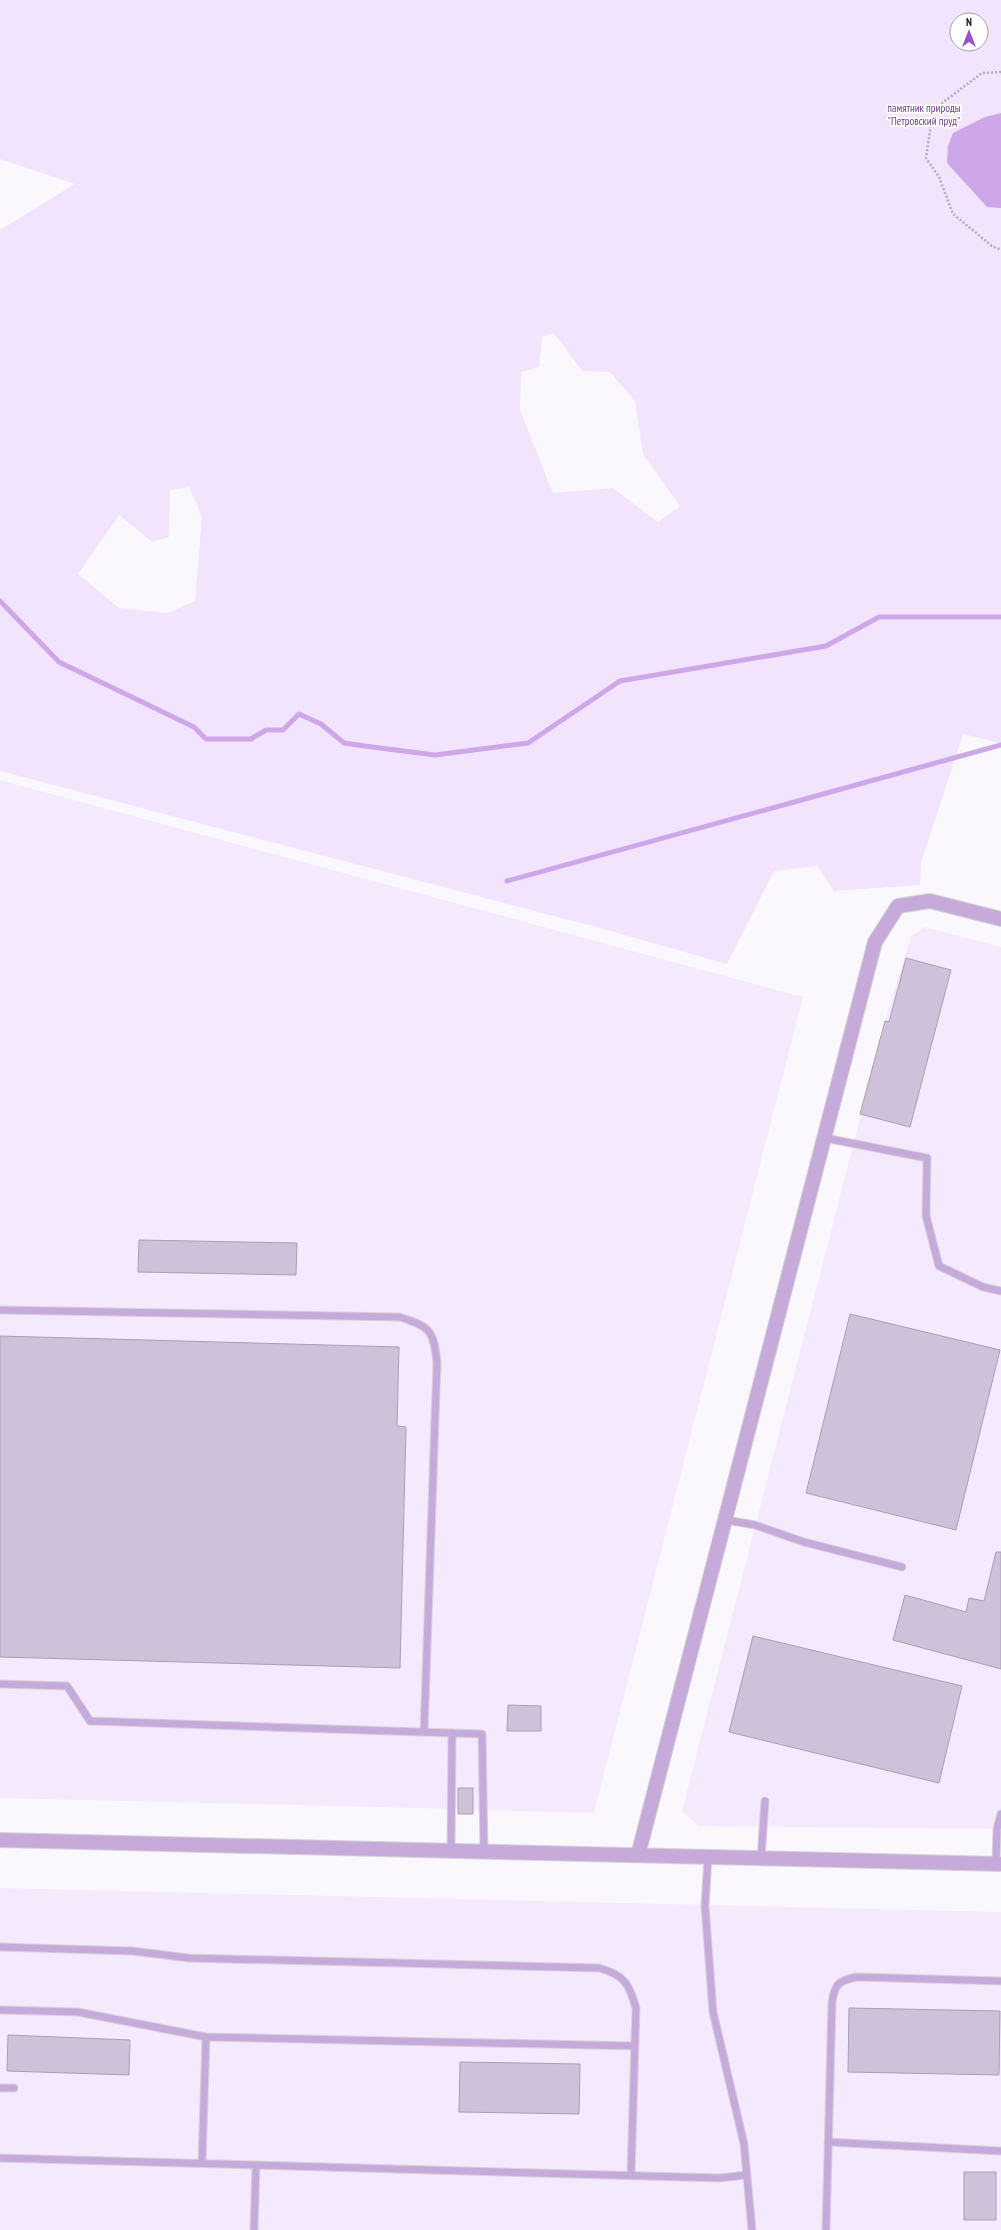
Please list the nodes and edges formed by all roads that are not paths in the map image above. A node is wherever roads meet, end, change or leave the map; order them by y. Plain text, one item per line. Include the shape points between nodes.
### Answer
1 (1001, 919) edge
2 (825, 1138) junction
3 (1001, 1290) edge
4 (0, 1310) edge
5 (726, 1520) junction
6 (902, 1567) dead end
7 (0, 1684) edge
8 (424, 1732) junction
9 (452, 1733) junction
10 (765, 1801) dead end
11 (1001, 1814) edge
12 (0, 1840) edge
13 (451, 1851) junction
14 (484, 1852) junction
15 (638, 1855) junction
16 (708, 1857) junction
17 (761, 1858) junction
18 (998, 1864) edge
19 (0, 1947) edge
20 (1001, 1981) edge
21 (0, 2010) edge
22 (206, 2037) junction
23 (635, 2046) junction
24 (0, 2088) edge
25 (14, 2088) dead end
26 (828, 2142) junction
27 (1001, 2150) edge
28 (0, 2158) edge
29 (202, 2163) junction
30 (256, 2165) junction
31 (631, 2175) junction
32 (747, 2175) junction
33 (254, 2230) edge
34 (752, 2230) edge
35 (826, 2230) edge

1 - 2 street via 930,901 898,906 875,942
2 - 3 lane via 927,1158 926,1216 939,1266 983,1286
2 - 5 street
4 - 8 lane via 399,1316 421,1323 435,1341 437,1363
5 - 6 lane via 755,1525 804,1542
5 - 15 street
7 - 8 lane via 67,1686 90,1721
8 - 9 lane
9 - 13 lane
9 - 14 lane via 482,1734
10 - 17 lane
11 - 18 lane via 997,1829
12 - 13 street
13 - 14 street
14 - 15 street
15 - 16 street
16 - 17 street
16 - 32 lane via 705,1906 713,2012 744,2144
17 - 18 street
19 - 23 lane via 132,1951 189,1958 599,1968 615,1973 626,1982 632,1993 636,2008
20 - 26 lane via 856,1976 843,1980 835,1988 832,2002
21 - 22 lane via 78,2012
22 - 23 lane
22 - 29 lane
23 - 31 lane
24 - 25 lane
26 - 27 lane
26 - 35 lane
28 - 29 lane
29 - 30 lane
30 - 31 lane
30 - 33 lane
31 - 32 lane via 719,2178
32 - 34 lane

